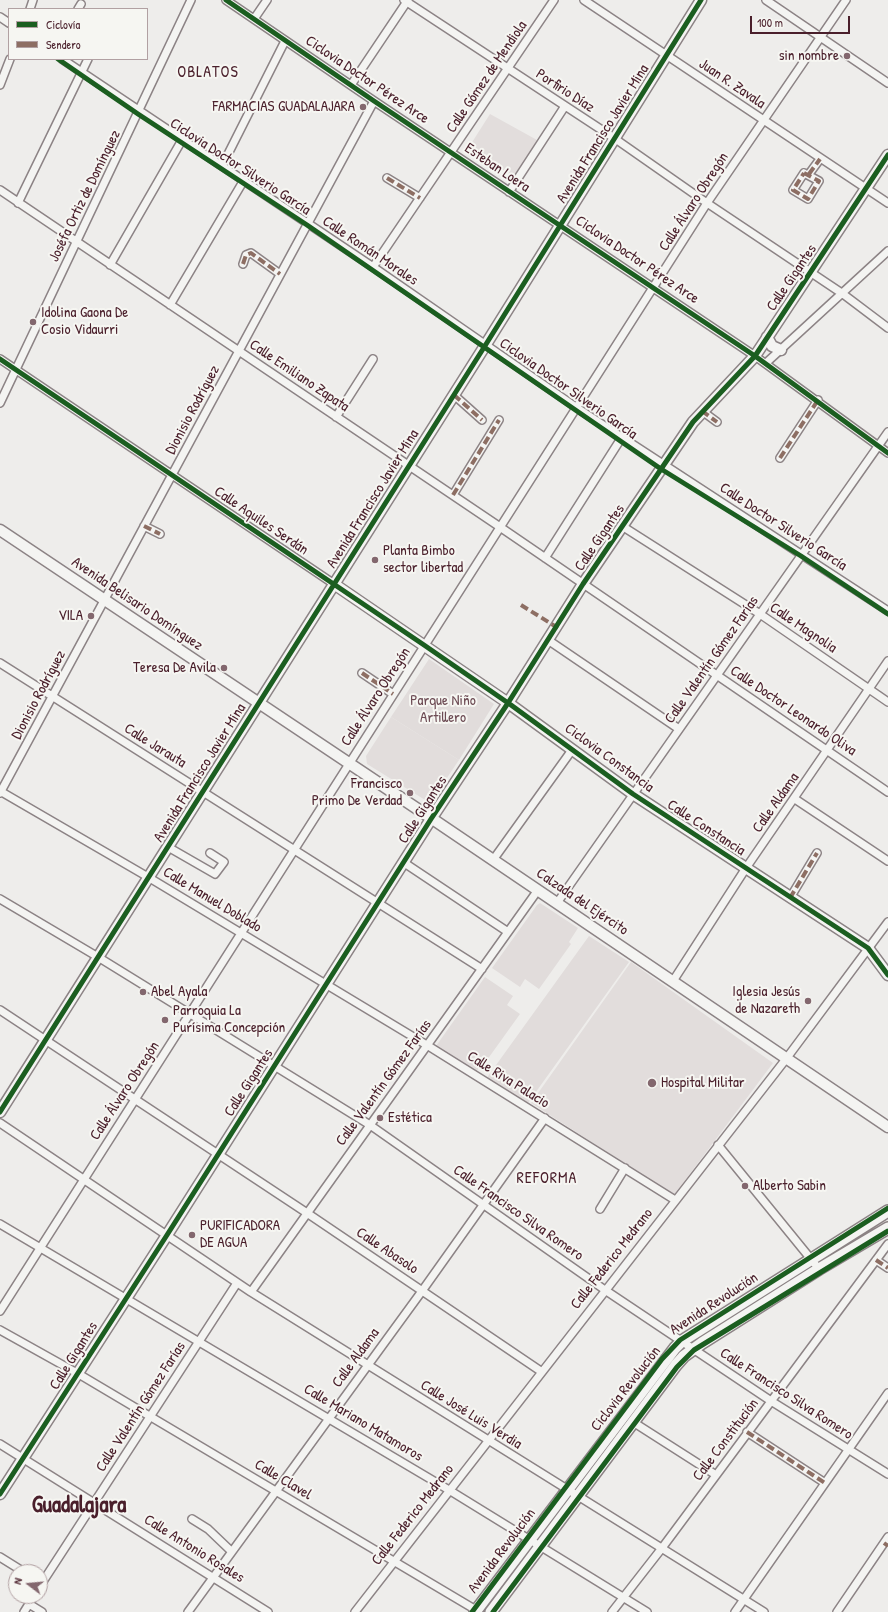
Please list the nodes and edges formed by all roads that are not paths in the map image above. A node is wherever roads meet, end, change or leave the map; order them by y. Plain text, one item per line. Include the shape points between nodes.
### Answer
1 (191, 0) edge
2 (226, 0) edge
3 (267, 0) edge
4 (554, 0) edge
5 (584, 0) edge
6 (701, 0) edge
7 (766, 0) edge
8 (846, 0) edge
9 (407, 1) edge
10 (254, 19) junction
11 (821, 37) junction
12 (285, 41) junction
13 (666, 55) junction
14 (10, 60) edge
15 (64, 60) edge
16 (88, 60) edge
17 (508, 69) junction
18 (82, 72) junction
19 (888, 83) edge
20 (0, 85) edge
21 (351, 86) junction
22 (374, 101) junction
23 (565, 106) junction
24 (139, 112) junction
25 (763, 120) junction
26 (614, 138) junction
27 (182, 140) junction
28 (452, 152) junction
29 (888, 155) edge
30 (820, 159) junction
31 (222, 166) junction
32 (809, 174) dead end
33 (387, 178) dead end
34 (244, 180) junction
35 (865, 189) junction
36 (0, 190) edge
37 (509, 192) junction
38 (420, 198) junction
39 (18, 203) junction
40 (707, 203) junction
41 (888, 204) edge
42 (308, 223) junction
43 (561, 225) junction
44 (77, 242) junction
45 (888, 251) edge
46 (243, 264) dead end
47 (110, 265) junction
48 (373, 267) junction
49 (810, 272) junction
50 (280, 274) junction
51 (654, 289) junction
52 (843, 294) junction
53 (170, 305) junction
54 (888, 328) edge
55 (767, 337) junction
56 (486, 345) junction
57 (781, 350) junction
58 (238, 351) junction
59 (755, 356) junction
60 (0, 359) edge
61 (372, 359) dead end
62 (766, 364) junction
63 (16, 370) junction
64 (454, 395) junction
65 (818, 400) junction
66 (0, 403) edge
67 (577, 408) junction
68 (702, 411) junction
69 (336, 417) junction
70 (482, 420) dead end
71 (499, 420) dead end
72 (717, 422) dead end
73 (888, 432) edge
74 (622, 437) junction
75 (878, 446) junction
76 (888, 453) edge
77 (780, 458) dead end
78 (664, 464) junction
79 (409, 466) junction
80 (172, 475) junction
81 (453, 495) junction
82 (144, 526) junction
83 (622, 526) junction
84 (500, 527) junction
85 (0, 530) edge
86 (160, 534) dead end
87 (803, 554) junction
88 (545, 558) junction
89 (334, 584) junction
90 (583, 584) junction
91 (104, 600) junction
92 (888, 611) edge
93 (760, 614) junction
94 (548, 640) junction
95 (424, 645) junction
96 (888, 661) edge
97 (0, 663) edge
98 (362, 673) dead end
99 (717, 675) junction
100 (870, 689) junction
101 (393, 694) junction
102 (52, 696) junction
103 (258, 702) junction
104 (888, 702) edge
105 (508, 703) junction
106 (679, 729) junction
107 (572, 750) junction
108 (828, 751) junction
109 (349, 764) junction
110 (202, 791) junction
111 (0, 792) edge
112 (888, 792) edge
113 (632, 794) junction
114 (795, 799) junction
115 (431, 818) junction
116 (168, 847) junction
117 (294, 850) junction
118 (210, 853) dead end
119 (817, 853) dead end
120 (493, 860) junction
121 (888, 861) edge
122 (403, 862) junction
123 (746, 868) junction
124 (148, 877) junction
125 (538, 890) junction
126 (790, 898) junction
127 (0, 899) edge
128 (377, 903) junction
129 (557, 903) junction
130 (888, 922) edge
131 (508, 932) junction
132 (241, 933) junction
133 (868, 948) junction
134 (98, 957) junction
135 (482, 969) junction
136 (888, 975) edge
137 (673, 981) junction
138 (326, 985) junction
139 (0, 1010) edge
140 (190, 1013) junction
141 (45, 1041) junction
142 (427, 1046) junction
143 (786, 1059) junction
144 (274, 1065) junction
145 (135, 1099) junction
146 (0, 1112) edge
147 (545, 1118) junction
148 (0, 1123) edge
149 (370, 1125) junction
150 (888, 1128) edge
151 (718, 1145) junction
152 (217, 1154) junction
153 (625, 1168) junction
154 (84, 1180) junction
155 (675, 1200) junction
156 (483, 1204) junction
157 (600, 1209) dead end
158 (888, 1211) edge
159 (307, 1213) junction
160 (0, 1224) edge
161 (888, 1228) edge
162 (166, 1235) junction
163 (888, 1244) edge
164 (40, 1248) junction
165 (811, 1259) junction
166 (876, 1260) junction
167 (888, 1268) edge
168 (819, 1269) junction
169 (238, 1283) junction
170 (605, 1290) junction
171 (422, 1291) junction
172 (251, 1292) junction
173 (125, 1298) junction
174 (0, 1311) edge
175 (0, 1330) edge
176 (200, 1341) junction
177 (682, 1341) junction
178 (693, 1349) junction
179 (366, 1365) junction
180 (542, 1372) junction
181 (77, 1373) junction
182 (888, 1393) edge
183 (771, 1401) junction
184 (150, 1416) junction
185 (328, 1418) junction
186 (634, 1422) junction
187 (748, 1432) junction
188 (488, 1441) junction
189 (0, 1444) edge
190 (848, 1450) junction
191 (23, 1458) junction
192 (888, 1474) edge
193 (716, 1475) junction
194 (825, 1483) junction
195 (567, 1489) junction
196 (449, 1490) junction
197 (276, 1491) junction
198 (0, 1494) edge
199 (578, 1496) junction
200 (94, 1502) junction
201 (192, 1519) dead end
202 (530, 1539) junction
203 (887, 1542) edge
204 (541, 1546) junction
205 (662, 1548) junction
206 (232, 1552) junction
207 (0, 1556) edge
208 (395, 1561) junction
209 (12, 1564) edge
210 (48, 1573) edge
211 (214, 1577) junction
212 (624, 1597) junction
213 (744, 1600) junction
214 (30, 1604) joint
215 (476, 1611) edge
216 (24, 1612) edge
217 (42, 1612) edge
218 (188, 1612) edge
219 (268, 1612) edge
220 (355, 1612) edge
221 (491, 1612) edge
222 (612, 1612) edge
223 (647, 1612) edge
224 (735, 1612) edge
225 (764, 1612) edge
226 (836, 1612) edge

1 - 24 street, Joséfa Ortiz de Domínguez
2 - 10 street, Esteban Loera
3 - 10 street
4 - 17 street, Calle Gómez de Mendiola
5 - 13 street, Juan R. Zavala
6 - 13 main road, Avenida Francisco Javier Mina
7 - 11 street
8 - 11 street, Calle Álvaro Obregón
9 - 17 street, Porfirio Díaz
9 - 21 street
10 - 12 street, Esteban Loera
11 - 19 street
11 - 25 street, Calle Álvaro Obregón
12 - 21 street, Esteban Loera
12 - 31 street
13 - 25 street, Juan R. Zavala
13 - 26 main road, Avenida Francisco Javier Mina
14 - 20 street
15 - 18 street, Calle Román Morales
16 - 18 street
17 - 23 street, Porfirio Díaz
17 - 28 street, Calle Gómez de Mendiola
18 - 24 street, Calle Román Morales
18 - 39 street
21 - 22 street, Esteban Loera
22 - 28 street, Esteban Loera
22 - 42 street, Dionisio Rodríguez
23 - 26 street, Porfirio Díaz
23 - 37 street
24 - 27 street, Calle Román Morales
24 - 44 street, Joséfa Ortiz de Domínguez
25 - 30 street, Juan R. Zavala
25 - 40 street, Calle Álvaro Obregón
26 - 40 street, Porfirio Díaz
26 - 43 main road, Avenida Francisco Javier Mina
27 - 31 street, Calle Román Morales
27 - 47 street
28 - 37 street, Esteban Loera
28 - 38 street, Calle Gómez de Mendiola
29 - 35 main road, Calle Gigantes
30 - 32 street
30 - 35 street, Juan R. Zavala
31 - 34 street, Calle Román Morales
33 - 38 street
34 - 42 street, Calle Román Morales
34 - 53 street
35 - 41 street, Juan R. Zavala
35 - 49 main road, Calle Gigantes
36 - 39 street, Calle Emiliano Zapata
37 - 43 street, Esteban Loera
38 - 48 street, Calle Gómez de Mendiola
39 - 44 street, Calle Emiliano Zapata
40 - 49 street, Porfirio Díaz
40 - 51 street, Calle Álvaro Obregón
42 - 48 street, Calle Román Morales
42 - 50 street, Dionisio Rodríguez
43 - 51 street, Esteban Loera
43 - 56 main road, Avenida Francisco Javier Mina
44 - 47 street, Calle Emiliano Zapata
44 - 63 street, Joséfa Ortiz de Domínguez
45 - 52 street
46 - 50 street via 246,255 251,253
47 - 53 street, Calle Emiliano Zapata
48 - 56 street, Calle Román Morales
49 - 52 street, Porfirio Díaz
49 - 55 main road, Calle Gigantes
50 - 58 street, Dionisio Rodríguez
51 - 59 street, Esteban Loera
51 - 67 street, Calle Álvaro Obregón
52 - 54 street, Porfirio Díaz
52 - 57 street
53 - 58 street, Calle Emiliano Zapata
55 - 57 main road via 772,346
55 - 59 main road, Calle Gigantes
56 - 64 main road, Avenida Francisco Javier Mina
56 - 67 street, Calle Román Morales
57 - 62 street
58 - 69 street, Calle Emiliano Zapata
58 - 80 street, Dionisio Rodríguez
59 - 62 street, Esteban Loera
59 - 68 main road, Calle Gigantes
60 - 63 street, Calle Aquiles Serdán
61 - 69 street
62 - 65 street, Esteban Loera
63 - 66 street, Joséfa Ortiz de Domínguez
63 - 80 street, Calle Aquiles Serdán
64 - 70 street
64 - 79 main road, Avenida Francisco Javier Mina
65 - 75 street, Esteban Loera
65 - 77 street
67 - 74 street, Calle Román Morales
67 - 84 street, Calle Álvaro Obregón
68 - 72 street
68 - 78 main road, Calle Gigantes
69 - 79 street, Calle Emiliano Zapata
71 - 81 street
73 - 75 street, Calle Valentín Gómez Farías
74 - 78 street, Calle Román Morales
74 - 88 street
75 - 76 street, Esteban Loera
75 - 87 street, Calle Valentín Gómez Farías
78 - 83 main road, Calle Gigantes
78 - 87 street, Calle Doctor Silverio García
79 - 81 street, Calle Emiliano Zapata
79 - 89 main road, Avenida Francisco Javier Mina
80 - 82 street, Dionisio Rodríguez
80 - 89 street, Calle Aquiles Serdán
81 - 84 street, Calle Emiliano Zapata
82 - 86 street
82 - 91 street, Dionisio Rodríguez
83 - 90 main road, Calle Gigantes
83 - 93 street, Calle Magnolia
84 - 88 street, Calle Emiliano Zapata
84 - 95 street, Calle Álvaro Obregón
85 - 91 main road, Avenida Belisario Domínguez
87 - 92 street, Calle Doctor Silverio García
87 - 93 street, Calle Valentín Gómez Farías
88 - 90 street, Calle Emiliano Zapata
89 - 95 main road, Calle Aquiles Serdán
89 - 103 main road, Avenida Francisco Javier Mina
90 - 94 main road, Calle Gigantes
90 - 99 street, Calle Doctor Leonardo Oliva
91 - 102 street, Dionisio Rodríguez
91 - 103 main road, Avenida Belisario Domínguez
93 - 99 street, Calle Valentín Gómez Farías
93 - 100 street, Calle Magnolia
94 - 105 main road, Calle Gigantes
94 - 106 street
95 - 101 street, Calle Álvaro Obregón
95 - 105 main road, Calle Aquiles Serdán
96 - 100 street, Calle Aldama
97 - 102 street, Calle Jarauta
98 - 101 street
99 - 106 street, Calle Valentín Gómez Farías
99 - 108 street, Calle Doctor Leonardo Oliva
100 - 104 street, Calle Magnolia
100 - 108 street, Calle Aldama
101 - 109 street, Calle Álvaro Obregón
102 - 110 street, Calle Jarauta
102 - 111 street, Dionisio Rodríguez
103 - 109 main road, Calzada del Ejército
103 - 110 main road, Avenida Francisco Javier Mina
105 - 107 main road, Calle Constancia
105 - 115 main road, Calle Gigantes
106 - 113 street, Calle Valentín Gómez Farías
107 - 113 main road, Calle Constancia
107 - 120 street
108 - 112 street, Calle Doctor Leonardo Oliva
108 - 114 street, Calle Aldama
109 - 115 main road, Calzada del Ejército
109 - 117 street, Calle Álvaro Obregón
110 - 116 main road, Avenida Francisco Javier Mina
110 - 117 street, Calle Jarauta
111 - 124 street, Calle Manuel Doblado
113 - 123 main road, Calle Constancia
113 - 129 street, Calle Valentín Gómez Farías
114 - 121 street
114 - 123 street, Calle Aldama
115 - 120 main road, Calzada del Ejército
115 - 122 main road, Calle Gigantes
116 - 118 street via 215,874 224,862
116 - 124 main road, Avenida Francisco Javier Mina
117 - 128 street, Calle Jarauta
117 - 132 street, Calle Álvaro Obregón
119 - 126 street
120 - 125 main road, Calzada del Ejército
122 - 128 main road, Calle Gigantes
122 - 131 street
123 - 126 main road, Calle Constancia
123 - 137 street, Calle Aldama
124 - 132 street, Calle Manuel Doblado
124 - 134 main road, Avenida Francisco Javier Mina
125 - 129 main road, Calzada del Ejército
125 - 131 street, Calle Valentín Gómez Farías
126 - 133 main road, Calle Constancia
127 - 134 street, Calle Francisco Silva Romero
128 - 135 street, Calle Jarauta
128 - 138 main road, Calle Gigantes
129 - 137 main road, Calzada del Ejército
130 - 133 street, Calle Federico Medrano
131 - 135 street, Calle Valentín Gómez Farías
132 - 138 street, Calle Manuel Doblado
132 - 140 street, Calle Álvaro Obregón
133 - 136 main road, Calle Constancia
133 - 143 street, Calle Federico Medrano
134 - 140 street, Calle Francisco Silva Romero
134 - 141 main road, Avenida Francisco Javier Mina
135 - 142 street, Calle Valentín Gómez Farías
137 - 143 main road, Calzada del Ejército
138 - 142 street, Calle Riva Palacio
138 - 144 main road, Calle Gigantes
139 - 141 street, Calle Abasolo
140 - 144 street, Calle Francisco Silva Romero
140 - 145 street, Calle Álvaro Obregón
141 - 145 street, Calle Abasolo
141 - 146 main road, Avenida Francisco Javier Mina
142 - 147 street, Calle Riva Palacio
142 - 149 street, Calle Valentín Gómez Farías
143 - 150 main road, Calzada del Ejército
143 - 151 street, Calle Federico Medrano
144 - 149 street, Calle Francisco Silva Romero
144 - 152 main road, Calle Gigantes
145 - 152 street, Calle Abasolo
145 - 154 street, Calle Álvaro Obregón
147 - 153 street, Calle Riva Palacio
147 - 156 street, Calle Aldama
148 - 154 street, Calle José Luis Verdia
149 - 156 street, Calle Francisco Silva Romero
149 - 159 street, Calle Valentín Gómez Farías
151 - 155 street, Calle Federico Medrano
151 - 165 street
152 - 159 street, Calle Abasolo
152 - 162 main road, Calle Gigantes
153 - 155 street, Calle Riva Palacio
153 - 157 street
154 - 162 street, Calle José Luis Verdia
154 - 164 street, Calle Álvaro Obregón
155 - 170 street, Calle Federico Medrano
156 - 170 street, Calle Francisco Silva Romero
156 - 171 street, Calle Aldama
158 - 165 main road, Avenida Revolución
159 - 171 street, Calle Abasolo
159 - 172 street, Calle Valentín Gómez Farías
160 - 164 street, Calle Mariano Matamoros
161 - 168 main road, Avenida Revolución
162 - 169 street, Calle José Luis Verdia
162 - 173 main road, Calle Gigantes
163 - 166 street, Calle Constitución
164 - 173 street, Calle Mariano Matamoros
164 - 174 street, Calle Álvaro Obregón
165 - 168 street
165 - 177 main road, Avenida Revolución
166 - 167 street
166 - 183 street, Calle Constitución
168 - 178 main road, Avenida Revolución
169 - 172 street, Calle José Luis Verdia
169 - 176 street, Calle Valentín Gómez Farías
170 - 177 street, Calle Francisco Silva Romero
170 - 180 street, Calle Federico Medrano
171 - 179 street, Calle Aldama
171 - 180 street, Calle Abasolo
172 - 179 street, Calle José Luis Verdia
173 - 176 street, Calle Mariano Matamoros
173 - 181 main road, Calle Gigantes
175 - 181 street, Calle Clavel
176 - 184 street, Calle Valentín Gómez Farías
176 - 185 street, Calle Mariano Matamoros
177 - 178 street, Calle Francisco Silva Romero
177 - 195 main road, Avenida Revolución via 664,1360
178 - 183 street, Calle Francisco Silva Romero
178 - 186 main road, Avenida Revolución via 676,1365
179 - 185 street, Calle Aldama
179 - 188 street, Calle José Luis Verdia
180 - 188 street, Calle Federico Medrano
181 - 184 street, Calle Clavel
181 - 191 main road, Calle Gigantes
182 - 190 street
183 - 187 street, Calle Constitución
183 - 190 street, Calle Francisco Silva Romero
184 - 197 street, Calle Clavel
184 - 200 street, Calle Valentín Gómez Farías
185 - 196 street, Calle Mariano Matamoros
185 - 197 street, Calle Aldama
186 - 193 street
186 - 199 main road, Avenida Revolución
187 - 193 street, Calle Constitución
187 - 194 street
188 - 195 street, Calle José Luis Verdia
188 - 196 street, Calle Federico Medrano
189 - 191 street, Calle Antonio Rosales
190 - 192 street, Calle Francisco Silva Romero
190 - 194 street
191 - 198 main road, Calle Gigantes
191 - 200 street, Calle Antonio Rosales
193 - 205 street, Calle Constitución
194 - 213 street
195 - 199 street, Calle José Luis Verdia
195 - 202 main road, Avenida Revolución
196 - 202 street, Calle Mariano Matamoros
196 - 208 street, Calle Federico Medrano
197 - 206 street, Calle Aldama
197 - 208 street, Calle Clavel
199 - 204 main road, Avenida Revolución
199 - 205 street, Calle José Luis Verdia
200 - 210 street, Calle Valentín Gómez Farías
200 - 211 street, Calle Antonio Rosales
201 - 206 street via 208,1529
202 - 204 street, Calle Mariano Matamoros
202 - 215 main road, Avenida Revolución
203 - 226 street
204 - 212 street, Calle Mariano Matamoros
204 - 221 main road, Avenida Revolución
205 - 212 street, Calle Constitución
205 - 213 street, Calle José Luis Verdia
206 - 211 street, Calle Aldama
207 - 209 street
208 - 215 street, Calle Clavel
208 - 220 street, Calle Federico Medrano
211 - 218 street, Calle Aldama
211 - 219 street, Calle Antonio Rosales
212 - 222 street, Calle Constitución
212 - 223 street, Calle Mariano Matamoros
213 - 224 street
213 - 225 street, Calle José Luis Verdia
214 - 216 street
214 - 217 street

